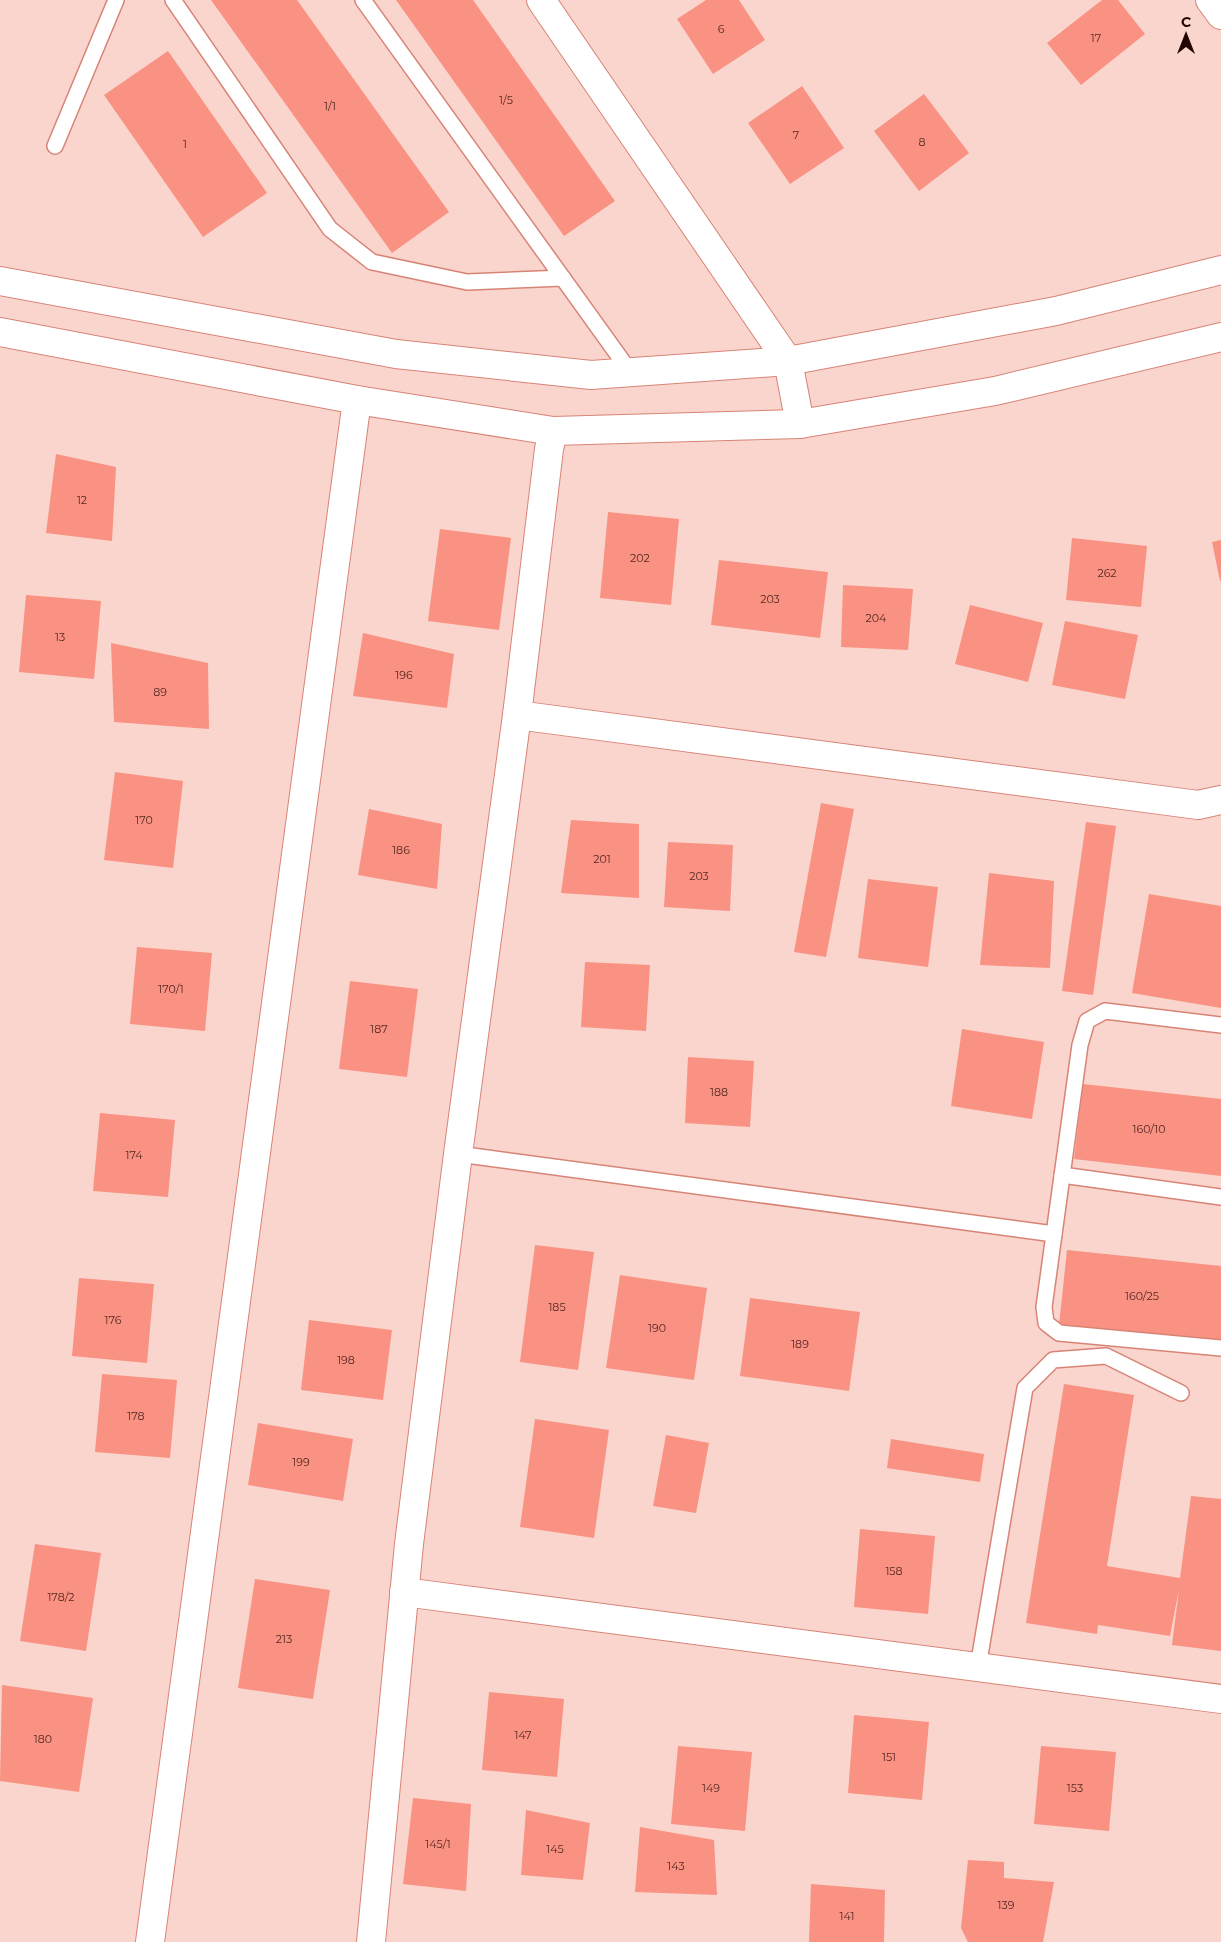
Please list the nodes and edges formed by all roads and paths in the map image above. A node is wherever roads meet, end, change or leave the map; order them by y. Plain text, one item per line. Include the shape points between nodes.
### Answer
1 (116, 0) edge
2 (172, 0) edge
3 (363, 0) edge
4 (542, 0) edge
5 (1210, 0) edge
6 (1221, 16) edge
7 (55, 146) dead end
8 (1221, 270) edge
9 (563, 278) junction
10 (0, 281) edge
11 (0, 332) edge
12 (1221, 337) edge
13 (788, 361) junction
14 (631, 372) junction
15 (357, 400) junction
16 (800, 424) junction
17 (553, 431) junction
18 (516, 716) junction
19 (1221, 800) edge
20 (1221, 1025) edge
21 (458, 1154) junction
22 (1062, 1175) junction
23 (1221, 1197) edge
24 (1054, 1234) junction
25 (1221, 1348) edge
26 (1181, 1393) dead end
27 (404, 1592) junction
28 (978, 1667) junction
29 (1221, 1699) edge
30 (150, 1942) edge
31 (371, 1942) edge

1 - 7 lane
2 - 9 lane via 330,229 372,262 467,282
3 - 9 lane
4 - 13 street
5 - 6 street
8 - 13 street via 1056,311
9 - 14 lane
10 - 14 street via 396,354 591,375
11 - 15 street
12 - 16 street via 995,391
13 - 14 street
13 - 16 street
15 - 17 street
15 - 30 street
16 - 17 street
17 - 18 street
18 - 19 street via 1198,805
18 - 21 street
20 - 22 lane via 1104,1011 1087,1021 1080,1045
21 - 24 lane
21 - 27 street
22 - 23 lane
22 - 24 lane
24 - 25 lane via 1044,1307 1046,1323 1059,1333
26 - 28 lane via 1106,1356 1053,1360 1025,1388
27 - 28 street
27 - 31 street
28 - 29 street

